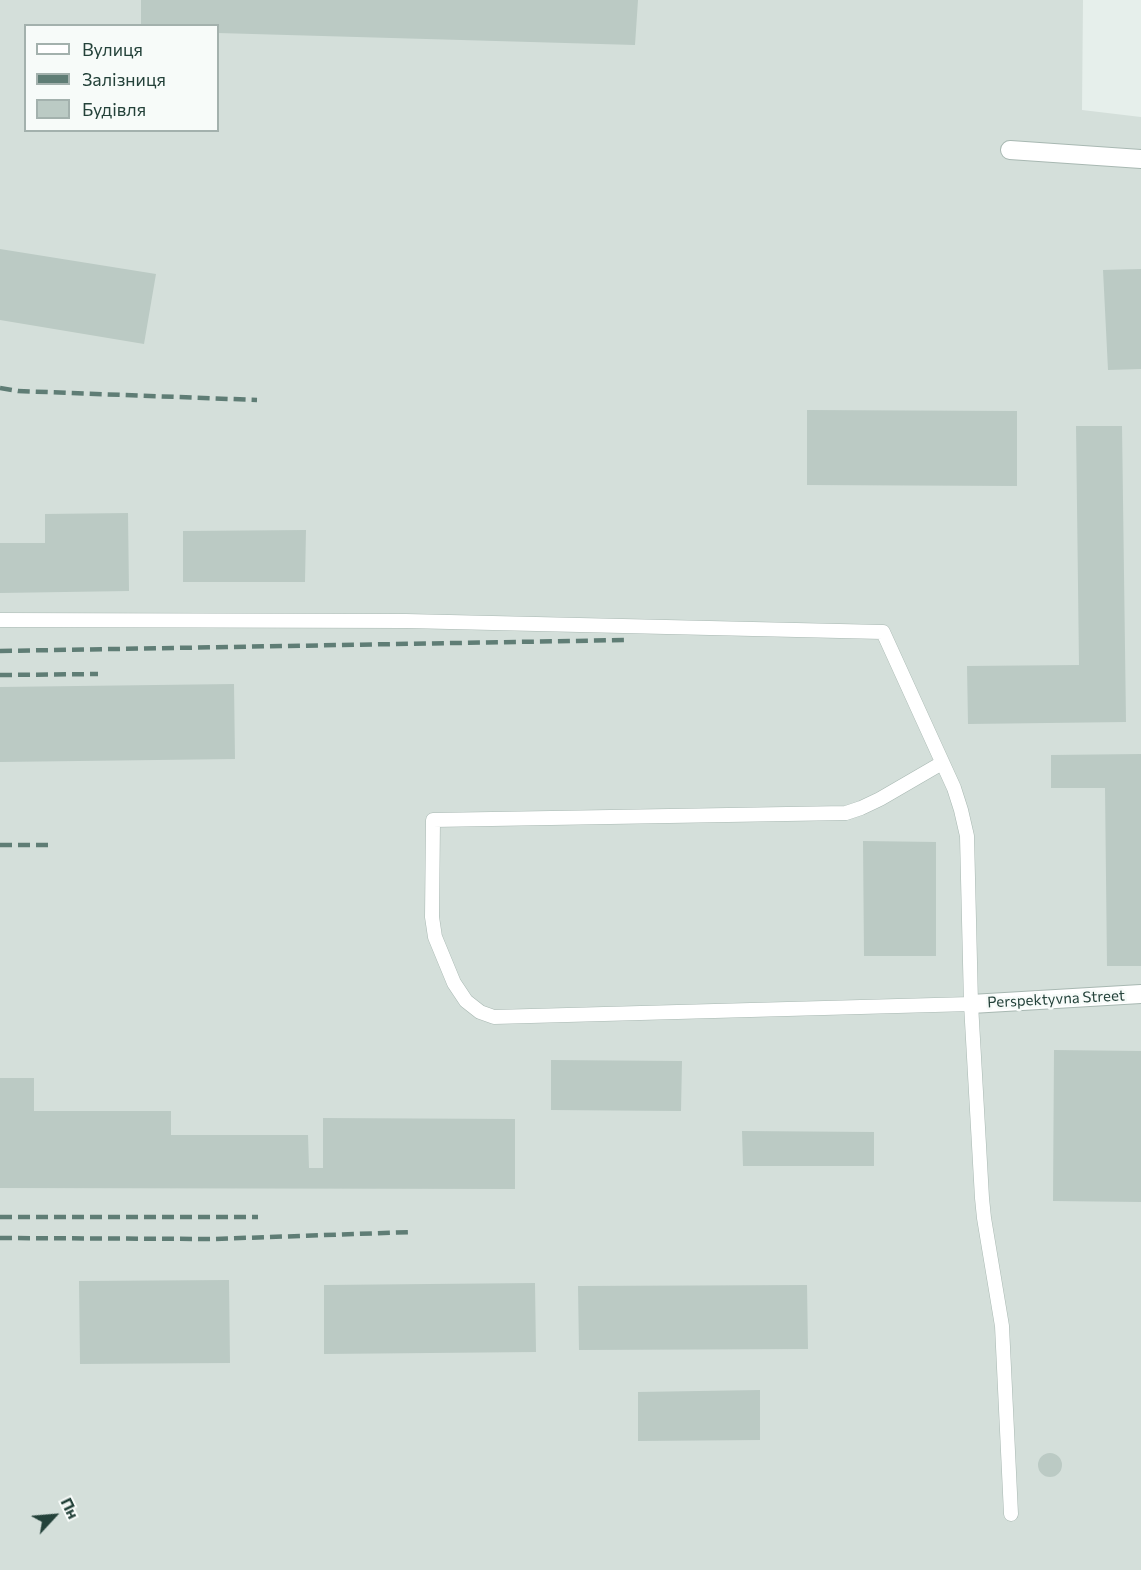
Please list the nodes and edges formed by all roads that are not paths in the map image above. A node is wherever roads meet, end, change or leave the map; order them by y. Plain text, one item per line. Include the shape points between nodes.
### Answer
1 (1010, 150) dead end
2 (1141, 159) edge
3 (0, 620) edge
4 (942, 763) junction
5 (1141, 994) edge
6 (971, 1004) junction
7 (1011, 1514) dead end

1 - 2 street
3 - 4 lane via 406,621 883,632
4 - 6 lane via 962,810 967,836
4 - 6 lane via 880,799 846,813 433,820 432,917 435,937 454,983 466,1001 494,1017
5 - 6 street, Perspektyvna Street
6 - 7 lane via 984,1218 1002,1326

